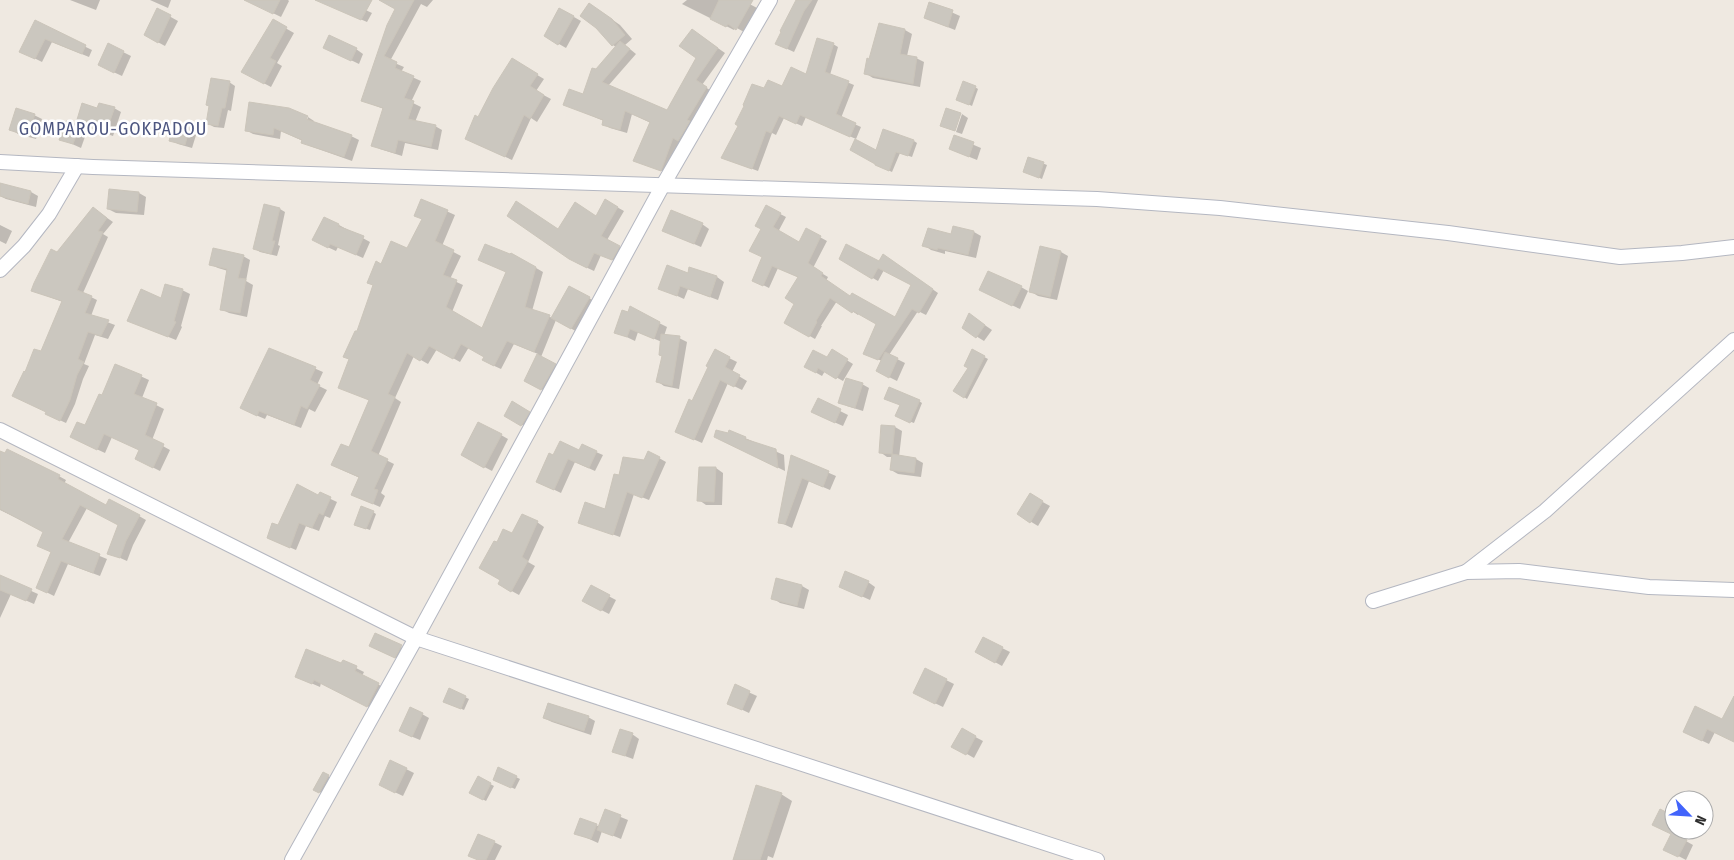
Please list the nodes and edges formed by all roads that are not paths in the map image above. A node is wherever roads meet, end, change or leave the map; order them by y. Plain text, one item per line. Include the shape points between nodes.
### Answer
1 (770, 0) edge
2 (0, 162) edge
3 (77, 166) junction
4 (663, 186) junction
5 (1734, 246) edge
6 (1709, 250) junction
7 (1734, 258) edge
8 (0, 270) edge
9 (1734, 340) edge
10 (0, 430) edge
11 (1466, 572) junction
12 (1734, 590) edge
13 (1373, 601) dead end
14 (416, 638) junction
15 (292, 860) edge
16 (1097, 860) edge

1 - 4 street
2 - 3 street
3 - 4 street
3 - 8 street via 49,214
4 - 6 street via 1097,199 1220,208 1438,232 1620,257
4 - 14 street
5 - 6 street
6 - 7 street
9 - 11 street via 1545,511
10 - 14 street
11 - 12 street via 1519,570 1649,587
11 - 13 street
14 - 15 street
14 - 16 street

